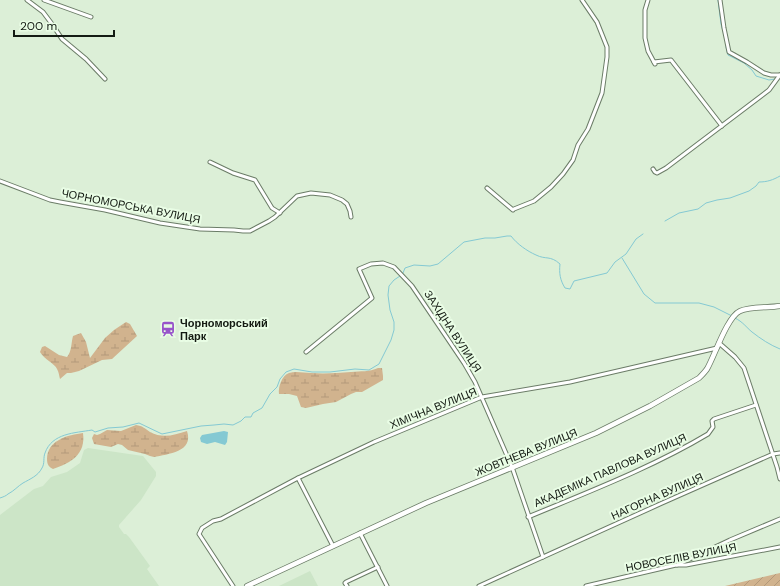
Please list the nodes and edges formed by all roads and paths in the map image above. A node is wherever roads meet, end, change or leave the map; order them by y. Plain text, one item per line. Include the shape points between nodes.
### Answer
1 (27, 0) edge
2 (44, 0) edge
3 (582, 0) edge
4 (648, 0) edge
5 (720, 0) edge
6 (91, 16) dead end
7 (780, 76) edge
8 (105, 79) dead end
9 (722, 126) junction
10 (210, 162) dead end
11 (653, 169) dead end
12 (0, 181) edge
13 (486, 188) dead end
14 (280, 213) junction
15 (351, 217) dead end
16 (780, 306) edge
17 (718, 345) junction
18 (306, 352) dead end
19 (482, 398) junction
20 (756, 405) junction
21 (780, 453) edge
22 (773, 454) junction
23 (512, 467) junction
24 (298, 478) junction
25 (780, 479) edge
26 (528, 517) junction
27 (780, 519) edge
28 (360, 533) junction
29 (333, 546) junction
30 (780, 546) edge
31 (542, 557) junction
32 (676, 565) junction
33 (378, 567) junction
34 (255, 585) edge
35 (233, 586) edge
36 (247, 586) edge
37 (347, 586) edge
38 (387, 586) edge
39 (479, 586) edge
40 (586, 586) edge

1 - 8 street via 43,12 62,39
2 - 6 street
3 - 13 street via 597,22 607,47 607,57 602,93 573,160 558,180 534,201 512,210
4 - 9 street via 645,10 645,38 648,51 655,63 671,60
5 - 7 street via 729,52 764,73
7 - 9 street via 769,90
9 - 11 street via 659,173
10 - 14 street via 255,180 272,208
12 - 14 street, ЧОРНОМОРСЬКА ВУЛИЦЯ via 55,201 191,228 248,231 269,222
14 - 15 street, ЧОРНОМОРСЬКА ВУЛИЦЯ via 297,196 311,193 330,195 342,200 347,204
16 - 17 main road, ЖОВТНЕВА ВУЛИЦЯ via 739,311
17 - 19 street, ХІМІЧНА ВУЛИЦЯ via 570,382
17 - 20 street via 735,357 744,368
17 - 23 main road, ЖОВТНЕВА ВУЛИЦЯ via 706,371 699,378 596,433
18 - 19 street, ЗАХІДНА ВУЛИЦЯ via 372,298 359,269 383,263 394,267 412,286 464,363
19 - 23 street, ЗАХІДНА ВУЛИЦЯ
19 - 24 street, ХІМІЧНА ВУЛИЦЯ via 374,442
20 - 22 street
20 - 26 street, АКАДЕМІКА ПАВЛОВА ВУЛИЦЯ via 714,419 713,427 708,434 652,464
21 - 22 street, НАГОРНА ВУЛИЦЯ
22 - 25 street
22 - 31 street, НАГОРНА ВУЛИЦЯ
23 - 26 street, ЗАХІДНА ВУЛИЦЯ
23 - 28 main road, ЖОВТНЕВА ВУЛИЦЯ
24 - 29 street
24 - 35 street, ХІМІЧНА ВУЛИЦЯ via 202,528 199,534
26 - 31 street, ЗАХІДНА ВУЛИЦЯ
27 - 32 street
28 - 29 main road, ЖОВТНЕВА ВУЛИЦЯ
28 - 33 street
29 - 34 main road, ЖОВТНЕВА ВУЛИЦЯ
30 - 32 street, НОВОСЕЛІВ ВУЛИЦЯ
31 - 39 street, НАГОРНА ВУЛИЦЯ
32 - 40 street, НОВОСЕЛІВ ВУЛИЦЯ
33 - 37 street via 346,582
33 - 38 street
34 - 36 main road, ЖОВТНЕВА ВУЛИЦЯ

